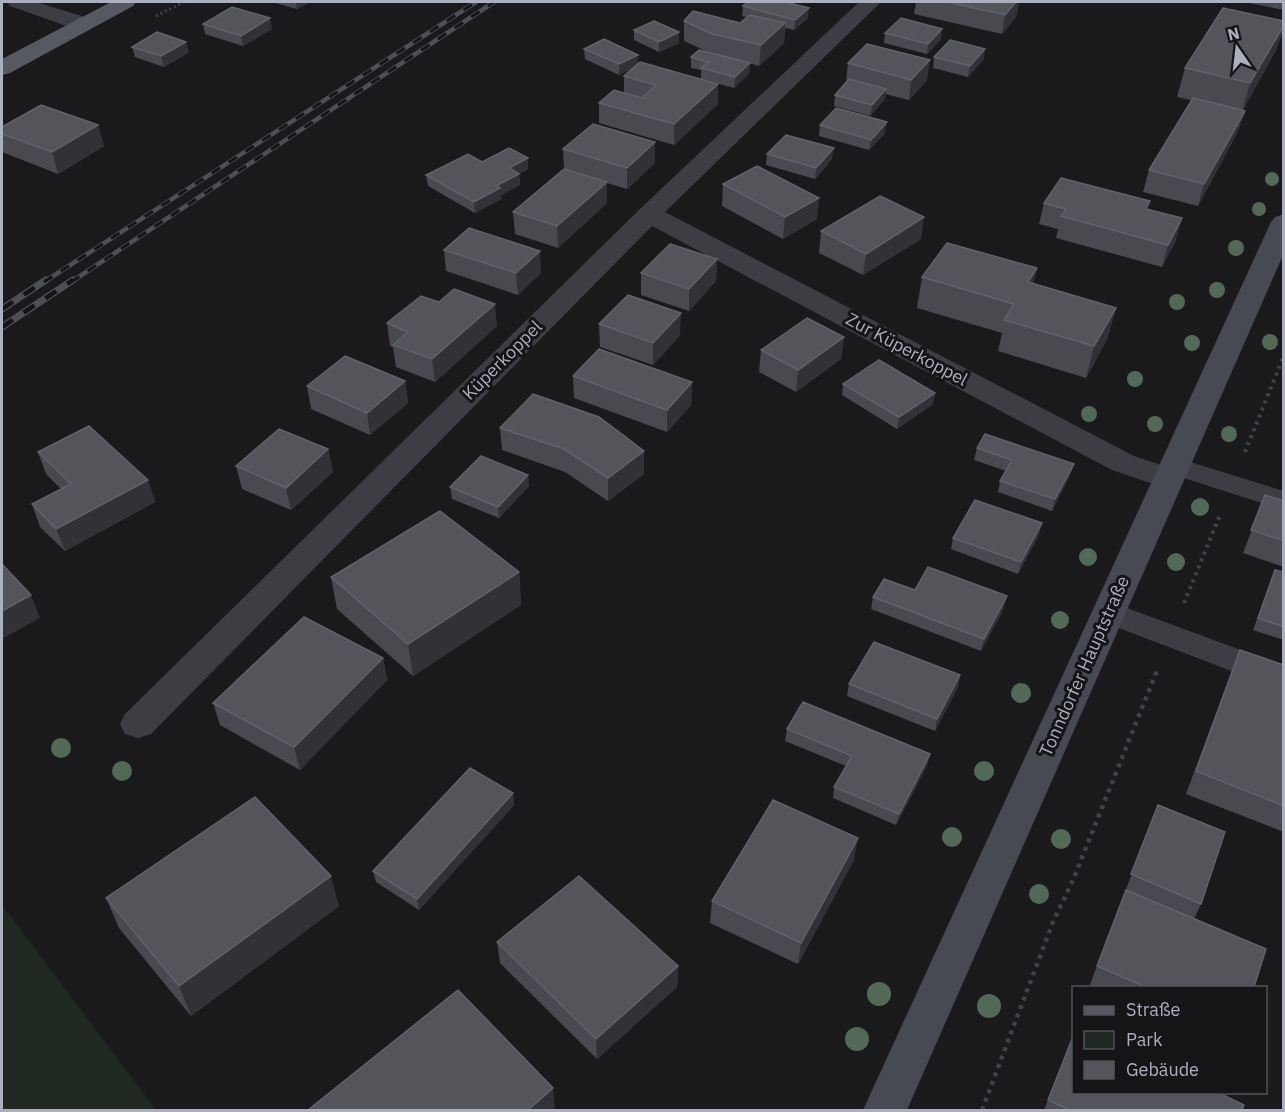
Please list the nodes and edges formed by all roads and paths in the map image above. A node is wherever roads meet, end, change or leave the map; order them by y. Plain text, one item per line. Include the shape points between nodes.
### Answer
1 (16, 2) edge
2 (126, 2) edge
3 (871, 2) edge
4 (83, 24) junction
5 (2, 68) edge
6 (649, 214) junction
7 (1284, 222) edge
8 (1284, 355) edge
9 (1171, 472) junction
10 (1232, 485) junction
11 (1284, 501) edge
12 (1108, 612) junction
13 (1171, 636) junction
14 (1284, 679) edge
15 (138, 724) dead end
16 (885, 1110) edge
17 (982, 1110) edge

1 - 4 street
2 - 4 main road
3 - 6 street, Küperkoppel
4 - 5 main road
6 - 9 street, Zur Küperkoppel via 1123,463
6 - 15 street, Küperkoppel
7 - 9 main road, Tonndorfer Hauptstraße
8 - 10 path
9 - 10 lane
9 - 12 main road, Tonndorfer Hauptstraße
10 - 11 lane
10 - 13 path
12 - 13 lane
12 - 16 main road, Tonndorfer Hauptstraße
13 - 14 lane
13 - 17 path via 1053,922

